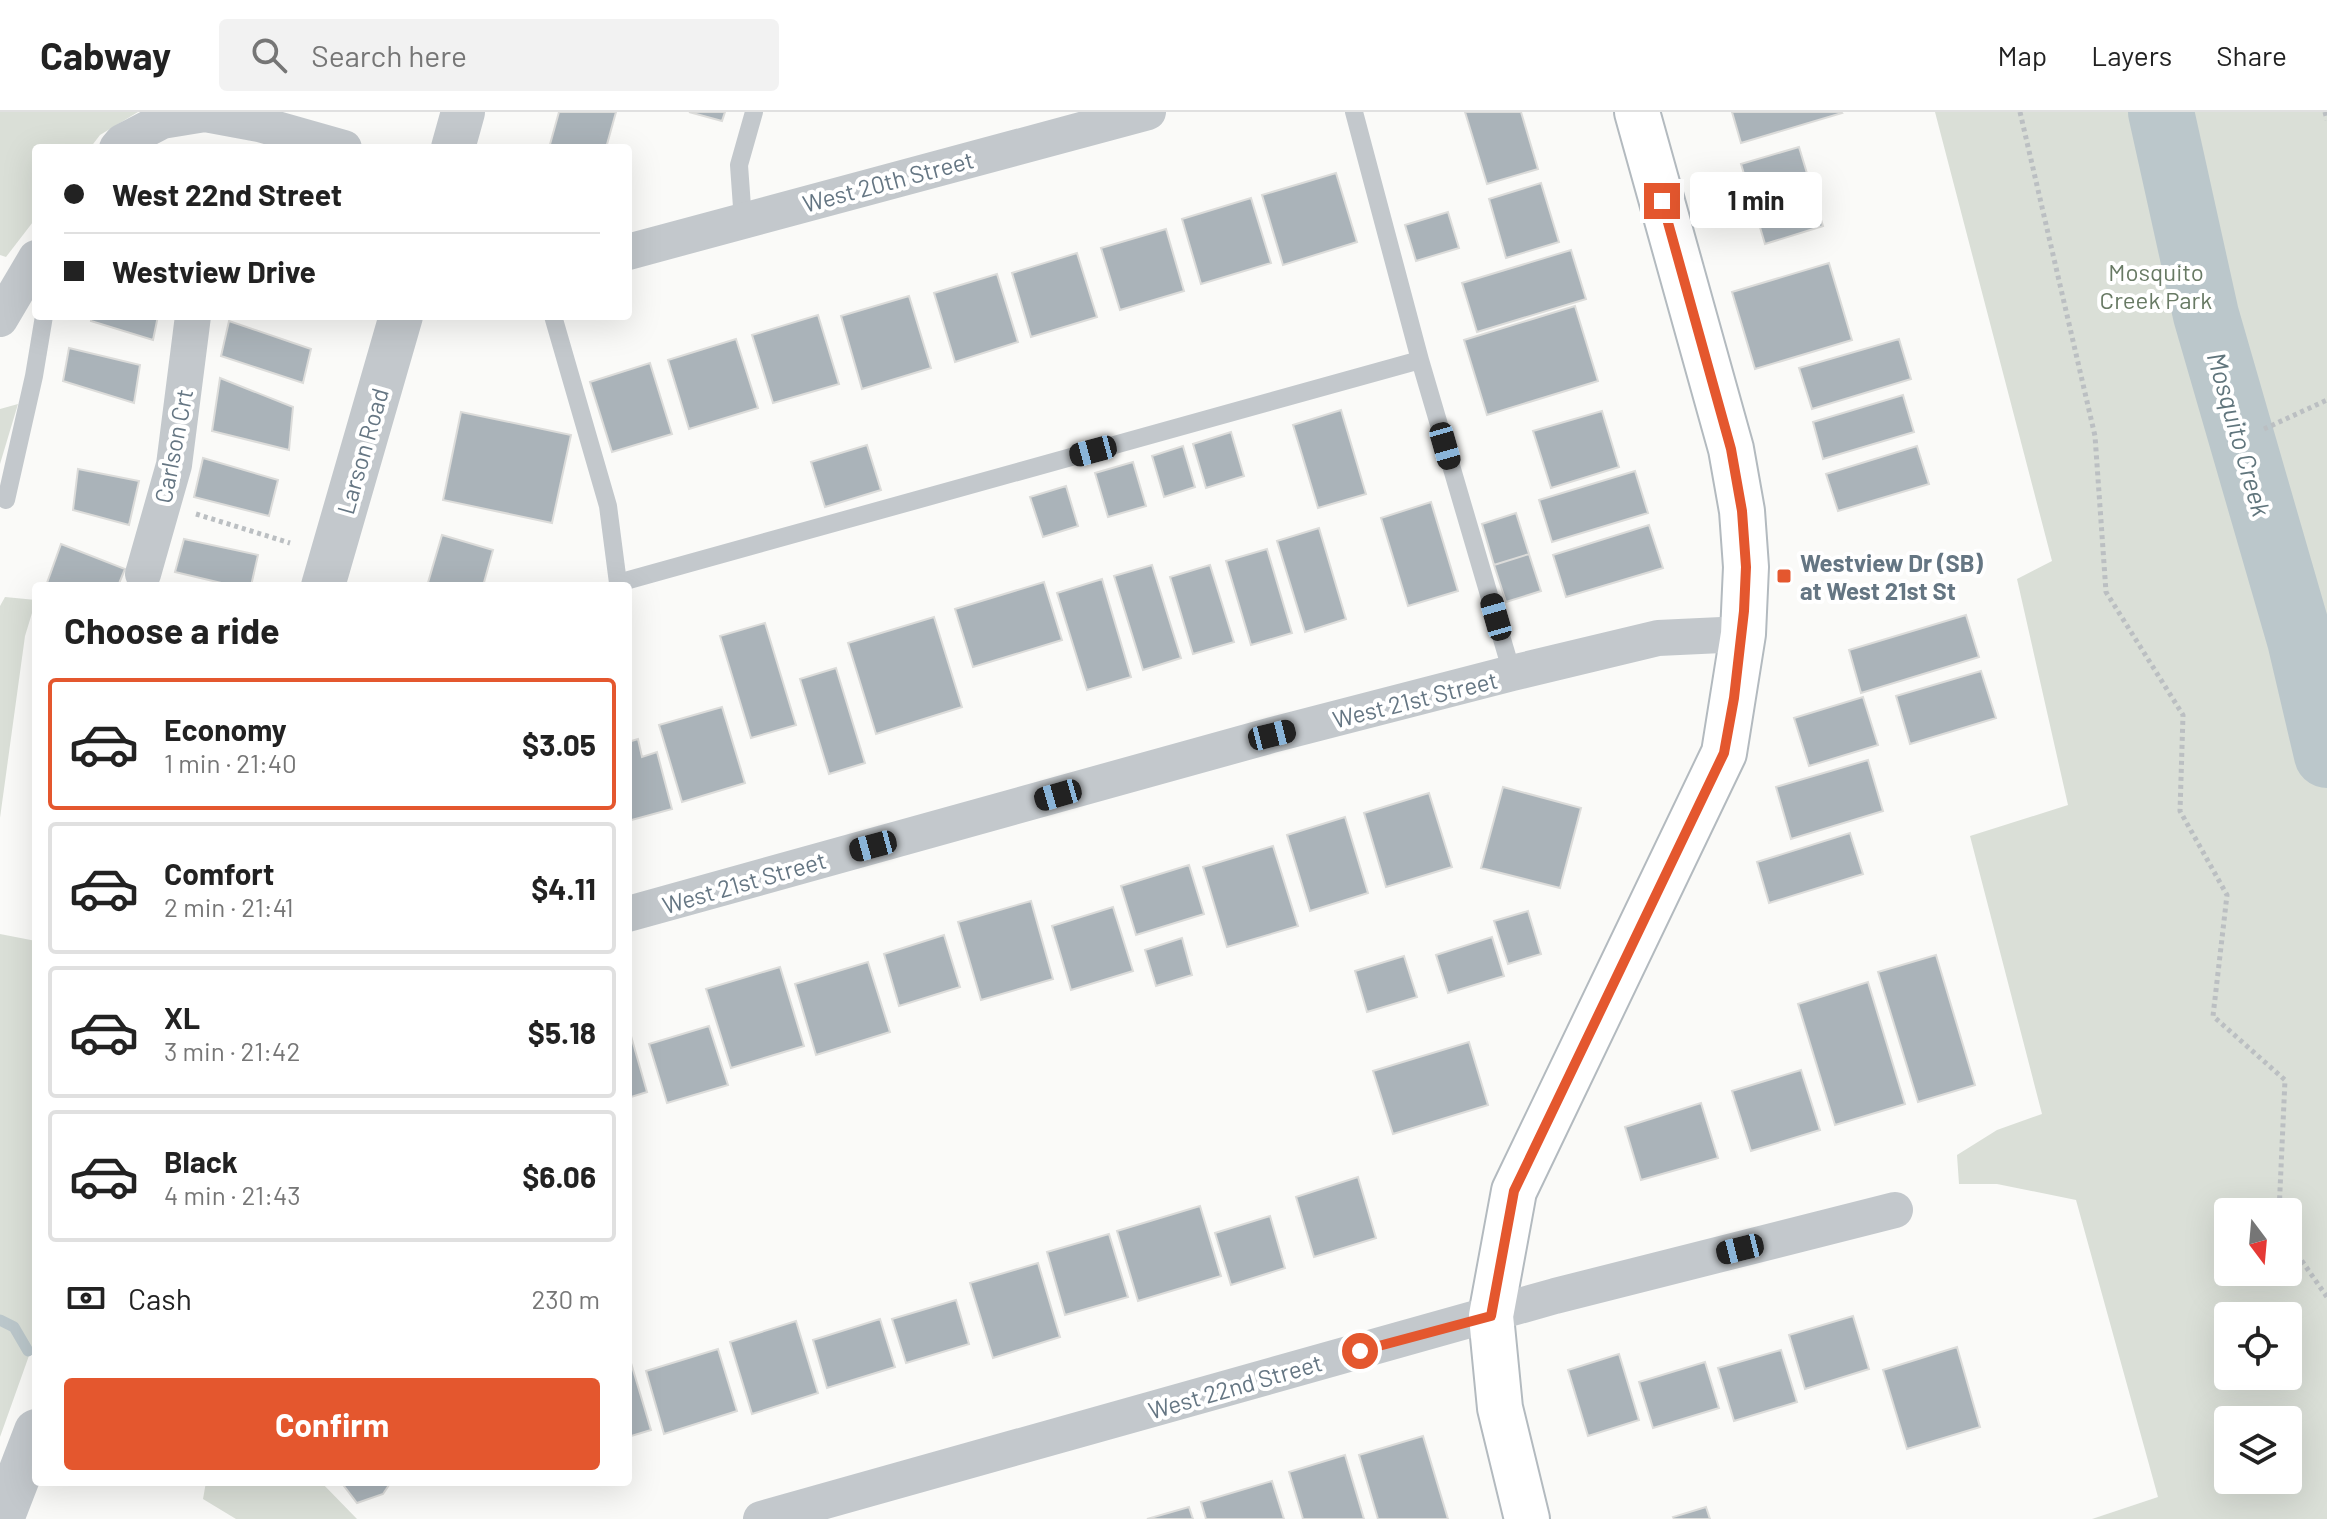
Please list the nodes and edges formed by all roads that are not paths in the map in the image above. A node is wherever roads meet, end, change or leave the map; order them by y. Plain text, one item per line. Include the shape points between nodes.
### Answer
1 (463, 112) edge
2 (754, 112) edge
3 (1148, 112) edge
4 (1354, 112) edge
5 (1637, 112) edge
6 (254, 136) edge
7 (120, 144) edge
8 (314, 144) edge
9 (454, 144) edge
10 (743, 221) junction
11 (632, 251) edge
12 (32, 265) edge
13 (0, 319) edge
14 (43, 320) edge
15 (192, 320) edge
16 (400, 320) edge
17 (554, 320) edge
18 (1420, 360) junction
19 (6, 500) dead end
20 (143, 574) dead end
21 (324, 582) edge
22 (617, 582) edge
23 (624, 582) edge
24 (1743, 634) junction
25 (1512, 673) junction
26 (632, 913) edge
27 (1895, 1210) dead end
28 (1491, 1316) junction
29 (32, 1441) edge
30 (2, 1519) edge
31 (761, 1519) edge
32 (1527, 1519) edge

1 - 9 street
2 - 10 lane via 739,165
3 - 10 street, West 20th Street
4 - 18 lane
5 - 24 main road via 1731,449 1745,553
6 - 7 street via 205,114 162,121
6 - 8 street
10 - 11 street, West 20th Street
12 - 13 street
14 - 19 lane
15 - 20 street, Carlson Crt via 174,465
16 - 21 street, Larson Road
17 - 22 lane via 608,506
18 - 23 lane
18 - 25 lane
24 - 25 street, West 21st Street via 1658,638
24 - 28 main road via 1724,753 1514,1191
25 - 26 street, West 21st Street
27 - 28 street, West 22nd Street
28 - 31 street, West 22nd Street
28 - 32 main road via 1500,1408
29 - 30 street

